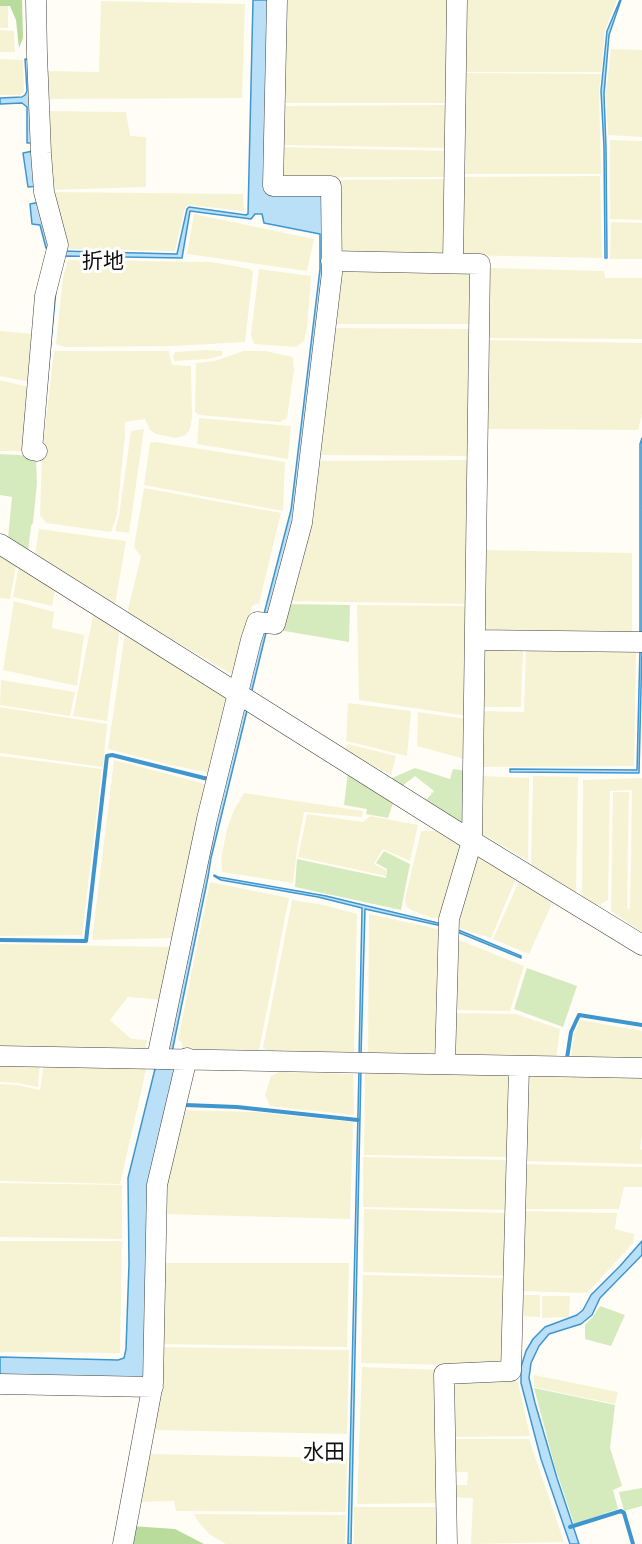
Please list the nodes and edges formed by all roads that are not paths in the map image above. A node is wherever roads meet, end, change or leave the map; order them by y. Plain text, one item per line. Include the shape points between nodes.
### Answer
1 (36, 0) edge
2 (277, 0) edge
3 (457, 0) edge
4 (331, 261) junction
5 (453, 263) junction
6 (37, 451) dead end
7 (0, 544) edge
8 (475, 640) junction
9 (642, 642) edge
10 (238, 693) junction
11 (472, 841) junction
12 (642, 945) edge
13 (0, 1056) edge
14 (157, 1058) junction
15 (187, 1058) junction
16 (445, 1064) junction
17 (519, 1067) junction
18 (642, 1068) edge
19 (0, 1383) edge
20 (153, 1387) junction
21 (123, 1544) edge
22 (447, 1544) edge

1 - 6 street via 44,192 58,245 45,296 32,450
2 - 4 street via 273,186 331,186
3 - 5 street
4 - 5 street
4 - 10 street via 302,523 275,624 257,622
5 - 8 street via 480,264
7 - 10 street
8 - 9 street
8 - 11 street
10 - 11 street
10 - 14 street
11 - 12 street
11 - 16 street via 449,919
13 - 14 street
14 - 15 street
15 - 16 street
15 - 20 street via 157,1185
16 - 17 street
17 - 18 street
17 - 22 street via 511,1371 444,1374
19 - 20 street
20 - 21 street

